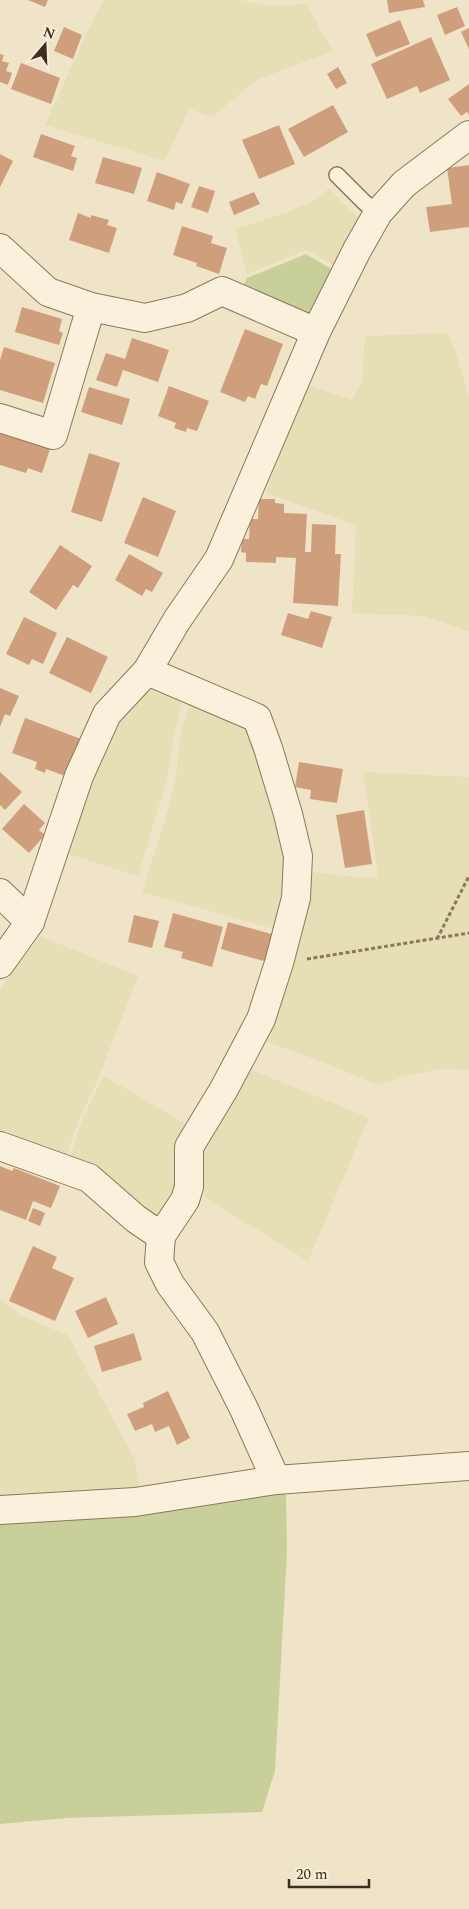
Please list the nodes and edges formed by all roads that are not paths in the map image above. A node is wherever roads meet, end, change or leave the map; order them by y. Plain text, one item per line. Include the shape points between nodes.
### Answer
1 (469, 135) edge
2 (337, 174) dead end
3 (378, 213) junction
4 (0, 248) edge
5 (91, 307) junction
6 (316, 332) junction
7 (0, 418) edge
8 (147, 670) junction
9 (0, 893) edge
10 (30, 922) junction
11 (0, 964) edge
12 (0, 1146) edge
13 (160, 1236) junction
14 (469, 1466) edge
15 (276, 1480) junction
16 (0, 1510) edge

1 - 3 street via 404,184
2 - 3 lane
3 - 6 street
4 - 5 street via 48,292
5 - 6 street via 144,318 187,308 222,291
5 - 7 street via 53,434
6 - 8 street via 219,559
8 - 10 street via 107,714 79,776
8 - 13 street via 257,718 298,856 296,898 261,1019 189,1147 189,1187 185,1200
9 - 10 street
10 - 11 street
12 - 13 street via 89,1178
13 - 15 street via 159,1262 170,1284 205,1332
14 - 15 street
15 - 16 street via 135,1502

